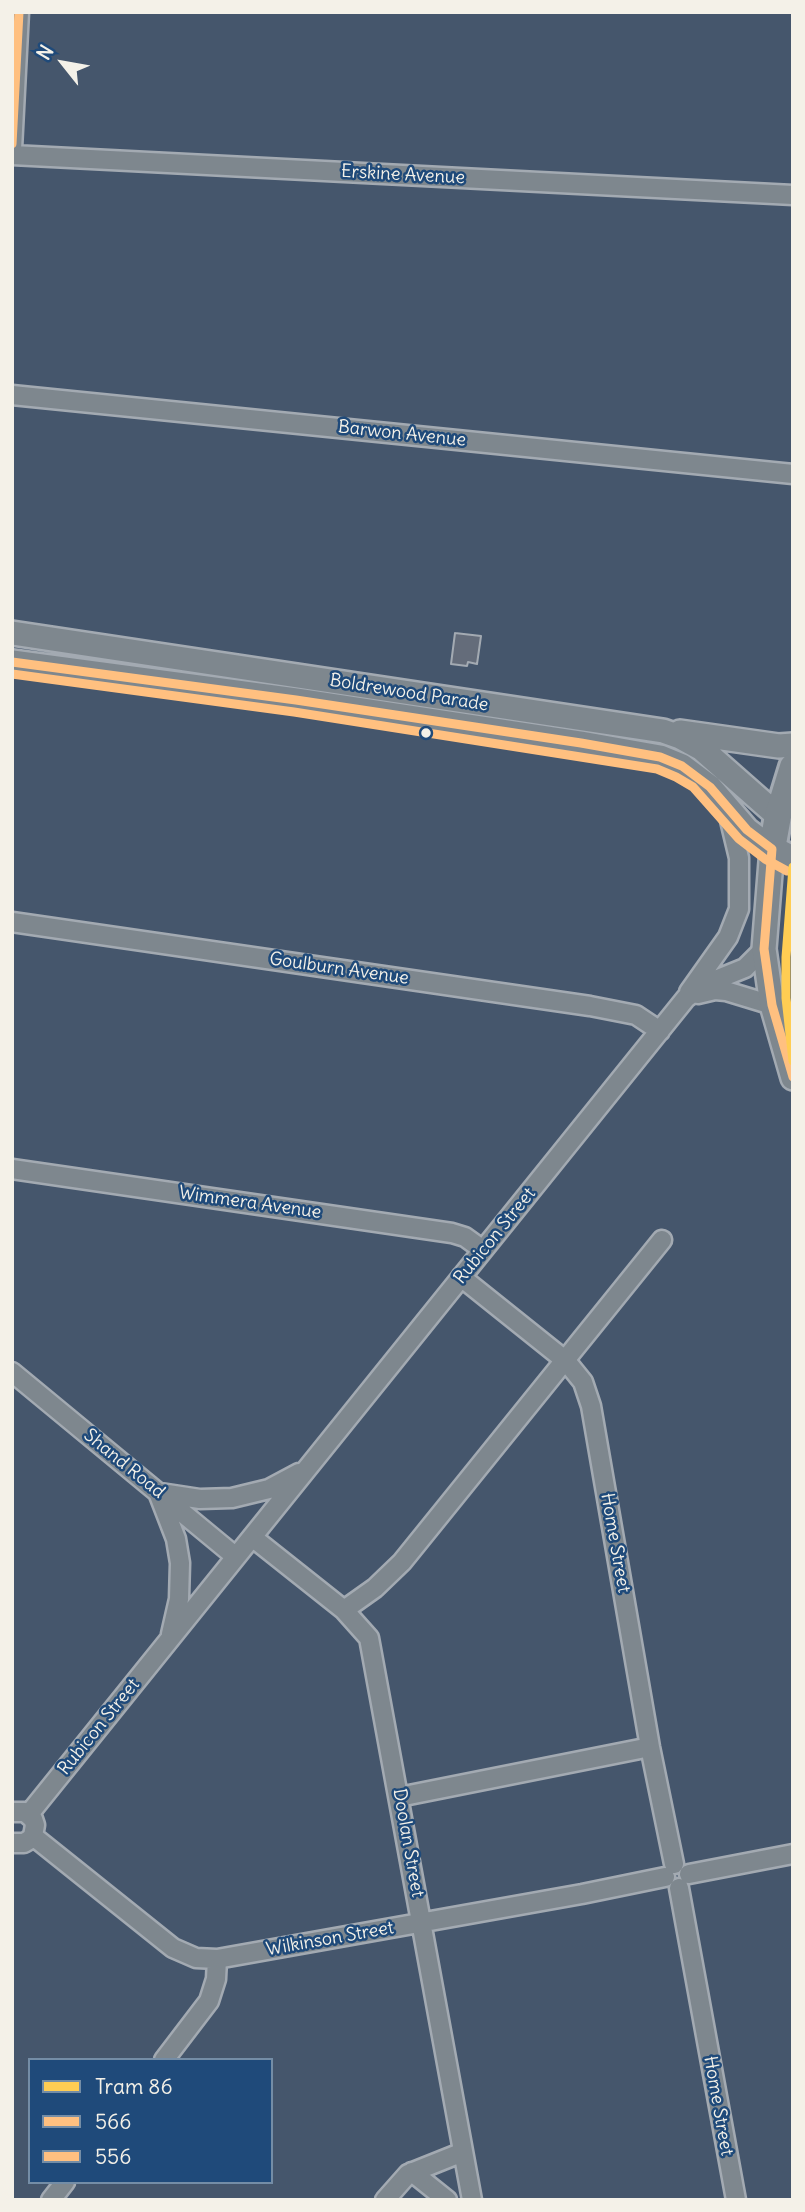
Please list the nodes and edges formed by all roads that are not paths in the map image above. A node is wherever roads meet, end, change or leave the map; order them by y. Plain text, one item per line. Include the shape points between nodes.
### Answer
1 (19, 12) edge
2 (12, 149) edge
3 (12, 155) edge
4 (793, 195) edge
5 (12, 395) edge
6 (793, 474) edge
7 (12, 633) edge
8 (12, 662) edge
9 (299, 677) junction
10 (296, 700) junction
11 (663, 732) junction
12 (793, 745) edge
13 (793, 767) edge
14 (727, 808) junction
15 (785, 820) edge
16 (782, 855) edge
17 (740, 864) joint
18 (12, 922) edge
19 (764, 949) junction
20 (682, 1003) junction
21 (772, 1005) junction
22 (660, 1031) junction
23 (793, 1079) edge
24 (12, 1169) edge
25 (662, 1240) dead end
26 (483, 1250) junction
27 (461, 1277) junction
28 (566, 1362) junction
29 (12, 1372) edge
30 (311, 1464) junction
31 (158, 1492) junction
32 (252, 1537) junction
33 (236, 1557) junction
34 (344, 1610) junction
35 (169, 1640) junction
36 (650, 1747) junction
37 (399, 1797) junction
38 (21, 1813) edge
39 (33, 1836) junction
40 (12, 1843) edge
41 (793, 1854) edge
42 (677, 1876) junction
43 (422, 1923) junction
44 (217, 1959) junction
45 (166, 2058) edge
46 (463, 2152) junction
47 (412, 2172) junction
48 (63, 2184) edge
49 (51, 2200) edge
50 (385, 2200) edge
51 (447, 2200) edge
52 (472, 2200) edge
53 (736, 2200) edge

1 - 2 street
3 - 4 street, Erskine Avenue
5 - 6 street, Barwon Avenue
7 - 9 main road, Boldrewood Parade
8 - 10 main road, Boldrewood Parade
9 - 10 main road
9 - 11 main road, Boldrewood Parade
10 - 14 main road, Boldrewood Parade via 660,757 701,778
11 - 12 main road
11 - 15 main road, Boldrewood Parade via 697,746
13 - 15 highway
14 - 16 main road, Boldrewood Parade via 747,831
14 - 17 street, Boldrewood Parade
15 - 16 highway
16 - 19 main road
17 - 20 street, Rubicon Street via 734,926
18 - 22 street, Goulburn Avenue via 590,1006 636,1015
19 - 20 street, Rubicon Street via 745,968 703,985
19 - 21 main road
20 - 21 street, Rubicon Street via 715,990
20 - 22 street, Rubicon Street
21 - 23 main road
22 - 26 street, Rubicon Street
24 - 26 street, Wimmera Avenue via 444,1231 465,1237
25 - 28 street
26 - 27 street, Rubicon Street
27 - 28 street, Home Street
27 - 30 street, Rubicon Street
28 - 34 street via 402,1562
28 - 36 street, Home Street via 583,1382 591,1406
29 - 31 street, Shand Road
30 - 31 street, Rubicon Street via 279,1485 242,1496 200,1499
30 - 32 street, Rubicon Street
31 - 33 street, Shand Road
31 - 35 street, Rubicon Street via 180,1563 179,1599
32 - 33 street, Rubicon Street
32 - 34 street, Doolan Street
33 - 35 street, Rubicon Street
34 - 37 street, Doolan Street via 369,1638 372,1648
35 - 38 street, Rubicon Street
36 - 37 street
36 - 42 street, Home Street
37 - 43 street, Doolan Street
38 - 39 street via 35,1825
39 - 40 street via 24,1843
39 - 44 street, Wilkinson Street via 173,1948 196,1958
41 - 42 street, Wilkinson Street
42 - 43 street, Wilkinson Street
42 - 53 street, Home Street
43 - 44 street, Wilkinson Street
43 - 46 street, Doolan Street
44 - 45 street via 209,2001
46 - 47 street
46 - 52 street, Doolan Street
47 - 50 street
47 - 51 street
48 - 49 street

